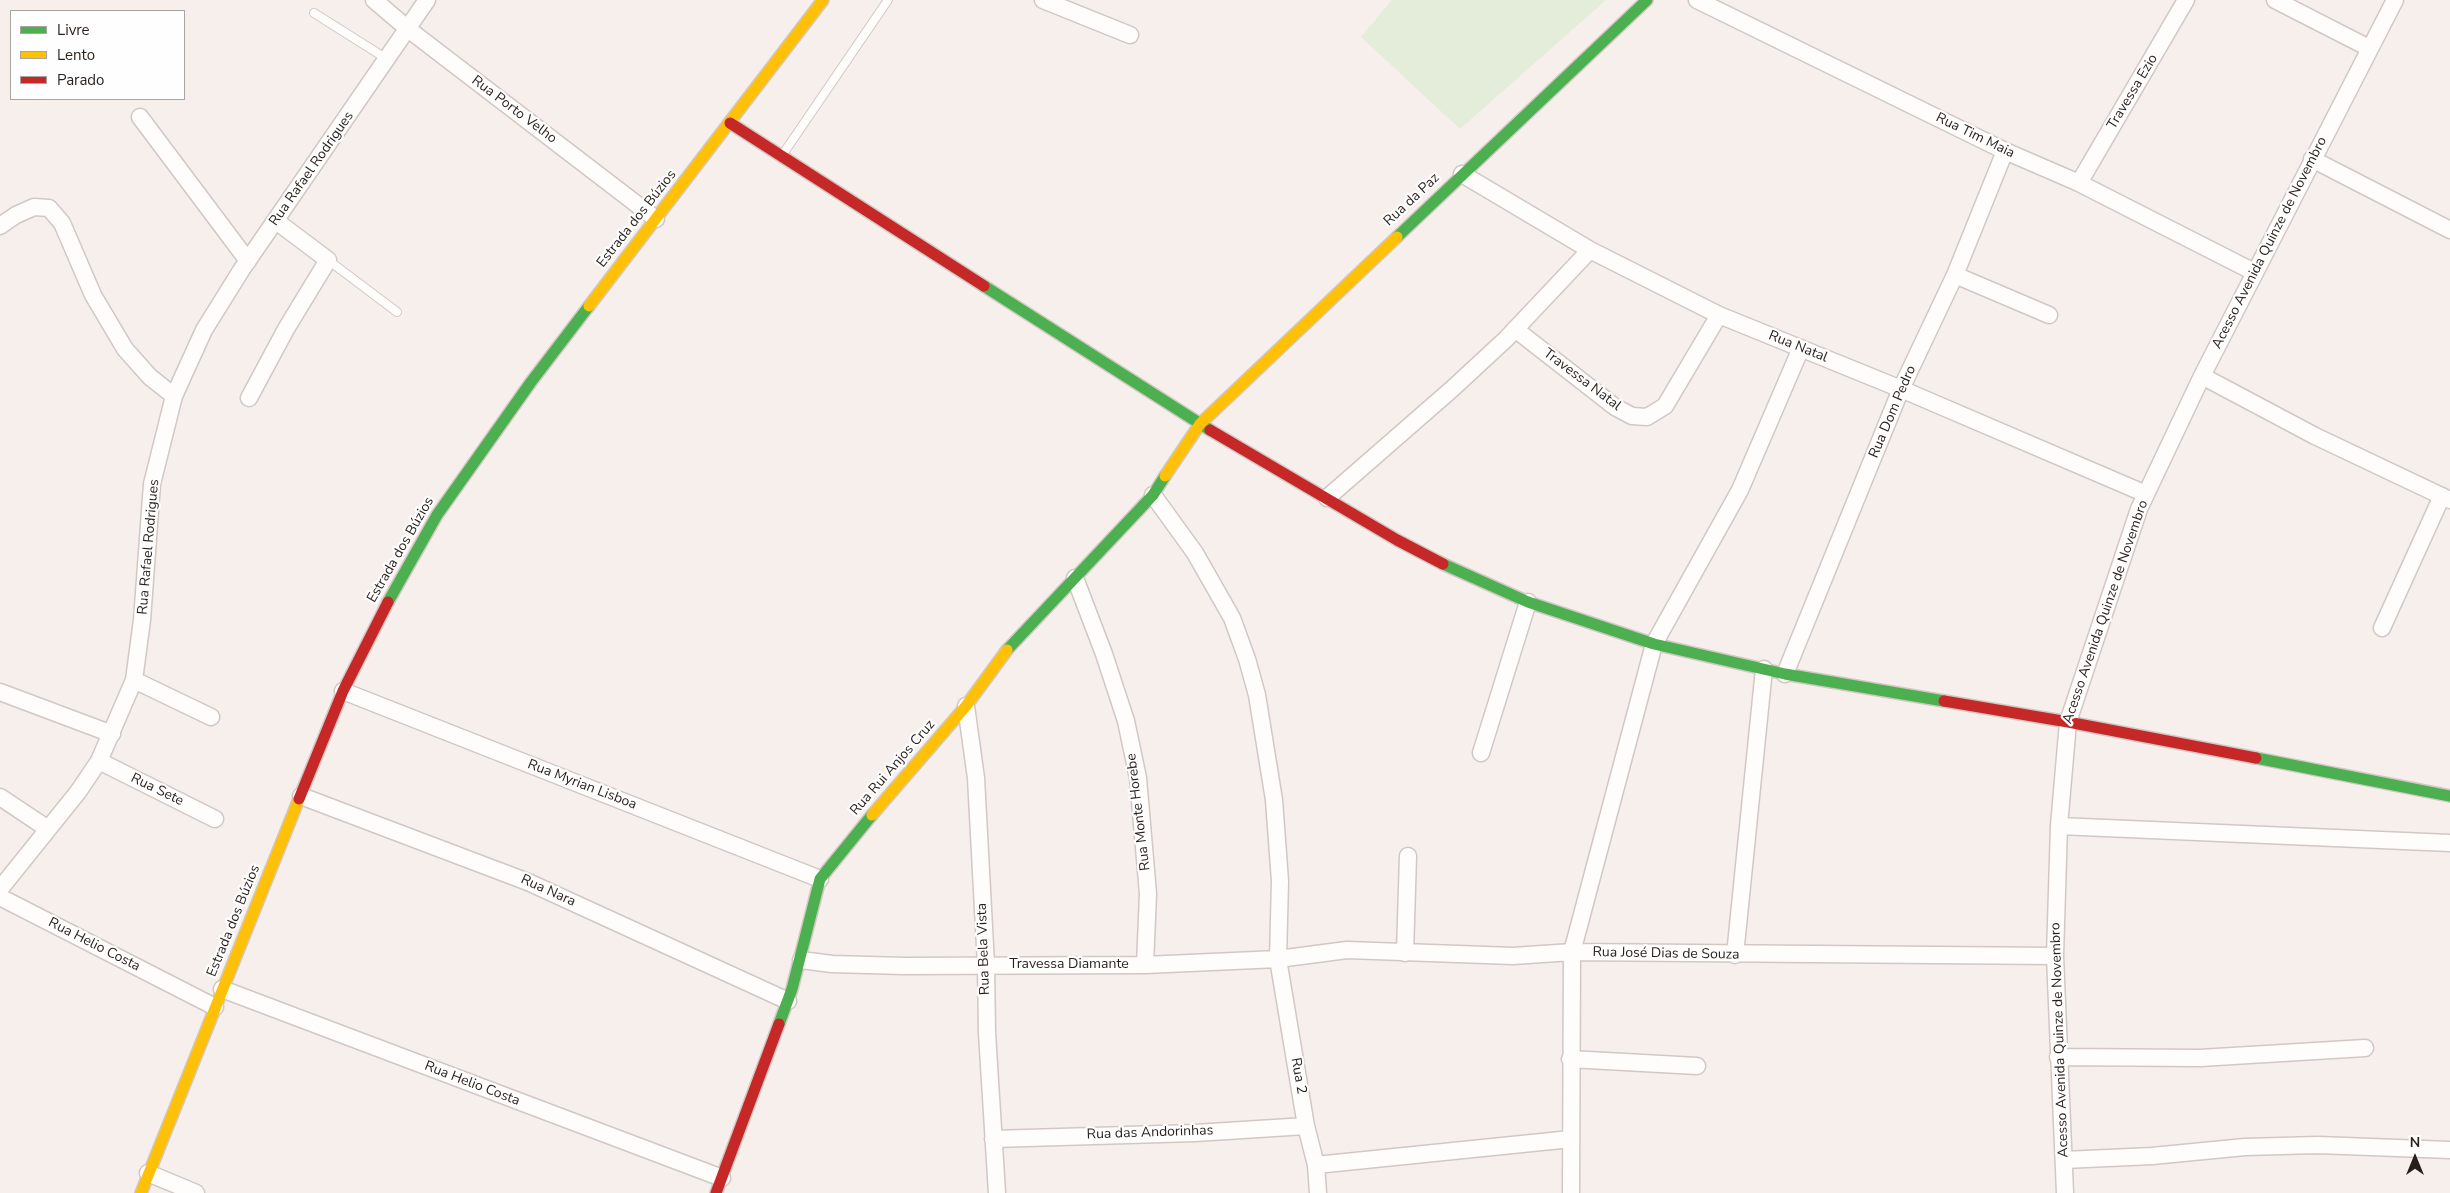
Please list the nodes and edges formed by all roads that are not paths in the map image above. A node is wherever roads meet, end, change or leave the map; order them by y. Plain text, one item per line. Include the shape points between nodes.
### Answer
1 (374, 0) edge
2 (427, 0) edge
3 (822, 0) edge
4 (888, 0) edge
5 (1043, 0) edge
6 (1647, 0) edge
7 (1697, 0) edge
8 (2186, 0) edge
9 (2275, 0) edge
10 (2395, 0) edge
11 (314, 13) dead end
12 (408, 29) junction
13 (1130, 35) dead end
14 (2369, 48) junction
15 (387, 59) junction
16 (140, 117) dead end
17 (730, 123) junction
18 (2005, 152) junction
19 (782, 156) junction
20 (2312, 159) junction
21 (1462, 174) junction
22 (2079, 184) junction
23 (656, 219) junction
24 (276, 221) junction
25 (0, 226) edge
26 (2450, 230) edge
27 (1590, 250) junction
28 (248, 260) junction
29 (328, 260) junction
30 (2254, 272) junction
31 (1955, 275) junction
32 (397, 312) dead end
33 (1718, 315) junction
34 (2049, 315) dead end
35 (1515, 329) junction
36 (1801, 348) junction
37 (2202, 376) junction
38 (1901, 389) junction
39 (174, 396) junction
40 (249, 398) dead end
41 (1200, 424) junction
42 (2146, 494) junction
43 (1153, 495) junction
44 (1327, 498) junction
45 (2446, 498) edge
46 (1075, 578) junction
47 (1528, 602) junction
48 (2382, 628) dead end
49 (1654, 644) junction
50 (1764, 669) junction
51 (1785, 674) junction
52 (134, 680) junction
53 (0, 692) edge
54 (343, 692) junction
55 (966, 706) junction
56 (211, 717) dead end
57 (2068, 722) junction
58 (112, 734) junction
59 (1481, 753) dead end
60 (99, 761) junction
61 (301, 796) junction
62 (2450, 796) edge
63 (0, 797) edge
64 (215, 819) dead end
65 (2059, 826) junction
66 (48, 830) junction
67 (2450, 843) edge
68 (1408, 856) dead end
69 (820, 879) junction
70 (0, 889) edge
71 (0, 897) edge
72 (1572, 952) junction
73 (1405, 953) junction
74 (1735, 955) junction
75 (2055, 956) junction
76 (1278, 959) junction
77 (801, 960) junction
78 (986, 965) junction
79 (1146, 965) junction
80 (222, 990) junction
81 (788, 1001) junction
82 (215, 1006) junction
83 (2365, 1048) dead end
84 (2058, 1058) junction
85 (1570, 1059) junction
86 (1697, 1066) dead end
87 (1306, 1126) junction
88 (993, 1139) junction
89 (1571, 1139) junction
90 (2450, 1150) edge
91 (2064, 1160) junction
92 (1316, 1165) junction
93 (148, 1173) junction
94 (719, 1186) edge
95 (141, 1193) edge
96 (196, 1193) edge
97 (997, 1193) edge
98 (1318, 1193) edge
99 (1571, 1193) edge
100 (2065, 1193) edge

1 - 12 street, Rua Porto Velho
2 - 12 street, Rua Rafael Rodrigues
3 - 17 street, Estrada dos Búzios
4 - 19 lane
5 - 13 street
6 - 21 street, Rua da Paz
7 - 18 street, Rua Tim Maia
8 - 22 street, Travessa Ezio
9 - 14 street
10 - 14 street, Acesso Avenida Quinze de Novembro
11 - 15 lane
12 - 15 street, Rua Rafael Rodrigues
12 - 23 street, Rua Porto Velho
14 - 20 street, Acesso Avenida Quinze de Novembro
15 - 24 street, Rua Rafael Rodrigues
16 - 28 street
17 - 19 street
17 - 23 street, Estrada dos Búzios
18 - 22 street, Rua Tim Maia
18 - 31 street, Rua Dom Pedro
19 - 41 street
20 - 26 street
20 - 30 street, Acesso Avenida Quinze de Novembro
21 - 27 street, Rua Natal
21 - 41 street, Rua da Paz
22 - 30 street, Rua Tim Maia
23 - 54 street, Estrada dos Búzios via 531,382 437,515 384,608
24 - 28 street, Rua Rafael Rodrigues
24 - 29 street
25 - 39 street via 34,207 50,208 62,223 93,295 125,349 150,377
27 - 33 street, Rua Natal
27 - 35 street
28 - 39 street, Rua Rafael Rodrigues via 204,330
29 - 32 lane
29 - 40 street
30 - 37 street, Acesso Avenida Quinze de Novembro
31 - 34 street
31 - 38 street, Rua Dom Pedro
33 - 35 street, Travessa Natal via 1665,406 1646,416 1632,416 1615,407
33 - 36 street, Rua Natal
35 - 44 street via 1452,390
36 - 38 street, Rua Natal
36 - 49 street via 1740,490
37 - 42 street, Acesso Avenida Quinze de Novembro
37 - 45 street via 2315,436
38 - 42 street, Rua Natal
38 - 51 street, Rua Dom Pedro
39 - 52 street, Rua Rafael Rodrigues via 152,484
41 - 43 street, Rua Rui Anjos Cruz
41 - 44 street
42 - 57 street, Acesso Avenida Quinze de Novembro
43 - 46 street, Rua Rui Anjos Cruz
43 - 76 street, Rua 2 via 1195,553 1232,618 1254,686 1274,800 1280,881
44 - 47 street via 1456,571
45 - 48 street
46 - 55 street, Rua Rui Anjos Cruz via 1014,640
46 - 79 street, Rua Monte Horebe via 1126,721 1138,778 1148,894
47 - 49 street
47 - 59 street
49 - 50 street
49 - 72 street
50 - 51 street
50 - 74 street
51 - 57 street
52 - 56 street
52 - 58 street, Rua Rafael Rodrigues
53 - 58 street
54 - 61 street, Estrada dos Búzios
54 - 69 street, Rua Myrian Lisboa
55 - 69 street, Rua Rui Anjos Cruz via 856,832
55 - 78 street, Rua Bela Vista via 976,778
57 - 62 street
57 - 65 street, Acesso Avenida Quinze de Novembro
58 - 60 street, Rua Rafael Rodrigues
60 - 64 street, Rua Sete
60 - 66 street, Rua Rafael Rodrigues
61 - 80 street, Estrada dos Búzios
61 - 81 street, Rua Nara via 528,882
63 - 66 street
65 - 67 street
65 - 75 street, Acesso Avenida Quinze de Novembro
66 - 70 street, Rua Rafael Rodrigues
68 - 73 street
69 - 77 street, Rua Rui Anjos Cruz
71 - 82 street, Rua Helio Costa
72 - 73 street, Rua José Dias de Souza via 1513,956
72 - 74 street, Rua José Dias de Souza
72 - 85 street
73 - 76 street, Rua José Dias de Souza via 1347,950
74 - 75 street, Rua José Dias de Souza
75 - 84 street, Acesso Avenida Quinze de Novembro
76 - 79 street, Travessa Diamante
76 - 87 street, Rua 2
77 - 78 street, Travessa Diamante via 832,964
77 - 81 street, Rua Rui Anjos Cruz
78 - 79 street, Travessa Diamante
78 - 88 street, Rua Bela Vista via 986,1033
80 - 82 street, Estrada dos Búzios
80 - 94 street, Rua Helio Costa
81 - 94 street, Rua Rui Anjos Cruz
82 - 93 street, Estrada dos Búzios
83 - 84 street via 2200,1058
84 - 91 street, Acesso Avenida Quinze de Novembro
85 - 86 street
85 - 89 street
87 - 88 street, Rua das Andorinhas
87 - 92 street, Rua 2
88 - 97 street, Rua Bela Vista
89 - 92 street
89 - 99 street
90 - 91 street via 2318,1145
91 - 100 street, Acesso Avenida Quinze de Novembro
92 - 98 street, Rua 2
93 - 95 street, Estrada dos Búzios
93 - 96 street

